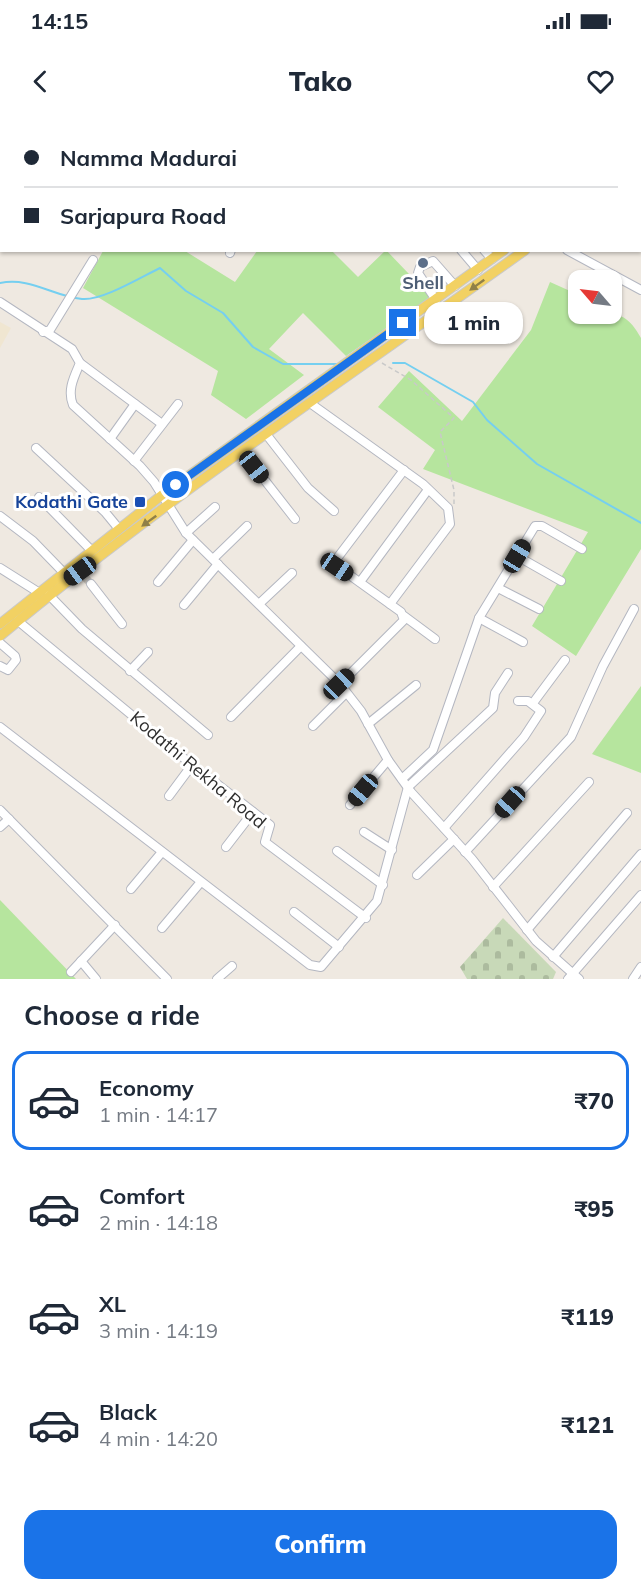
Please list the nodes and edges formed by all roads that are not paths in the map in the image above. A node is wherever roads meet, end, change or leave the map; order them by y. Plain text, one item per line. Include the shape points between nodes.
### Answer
1 (463, 252) edge
2 (486, 252) edge
3 (501, 252) edge
4 (522, 252) edge
5 (571, 252) edge
6 (492, 259) junction
7 (93, 260) dead end
8 (478, 270) junction
9 (455, 286) junction
10 (641, 290) edge
11 (436, 300) junction
12 (0, 302) edge
13 (43, 332) junction
14 (80, 363) junction
15 (310, 403) junction
16 (135, 404) junction
17 (178, 404) dead end
18 (162, 424) junction
19 (266, 434) junction
20 (110, 439) junction
21 (36, 448) dead end
22 (242, 451) junction
23 (134, 461) junction
24 (404, 471) junction
25 (427, 491) junction
26 (162, 495) junction
27 (39, 497) dead end
28 (215, 507) dead end
29 (168, 508) junction
30 (334, 511) dead end
31 (0, 516) edge
32 (295, 519) dead end
33 (248, 526) dead end
34 (119, 529) junction
35 (186, 533) junction
36 (193, 540) junction
37 (582, 549) dead end
38 (91, 550) junction
39 (517, 556) junction
40 (215, 562) junction
41 (0, 568) edge
42 (292, 573) dead end
43 (66, 575) junction
44 (561, 581) dead end
45 (158, 582) dead end
46 (360, 582) junction
47 (91, 584) tunnel mouth
48 (498, 588) junction
49 (38, 592) junction
50 (49, 595) junction
51 (259, 604) junction
52 (390, 604) junction
53 (184, 605) dead end
54 (539, 609) dead end
55 (634, 609) dead end
56 (404, 616) junction
57 (479, 618) junction
58 (18, 621) junction
59 (0, 624) edge
60 (122, 624) dead end
61 (0, 636) edge
62 (435, 639) dead end
63 (523, 642) dead end
64 (0, 643) edge
65 (301, 646) junction
66 (148, 652) dead end
67 (565, 660) dead end
68 (0, 666) edge
69 (130, 671) junction
70 (508, 673) dead end
71 (339, 684) junction
72 (416, 685) dead end
73 (346, 693) junction
74 (518, 701) dead end
75 (533, 703) junction
76 (231, 717) dead end
77 (368, 724) junction
78 (0, 726) edge
79 (313, 726) dead end
80 (208, 735) dead end
81 (388, 760) junction
82 (192, 765) junction
83 (402, 779) junction
84 (589, 782) dead end
85 (408, 787) junction
86 (169, 796) dead end
87 (350, 805) dead end
88 (0, 810) edge
89 (253, 812) junction
90 (627, 813) dead end
91 (9, 819) junction
92 (0, 827) edge
93 (444, 828) junction
94 (364, 832) dead end
95 (454, 839) junction
96 (226, 847) dead end
97 (392, 850) junction
98 (338, 851) dead end
99 (162, 852) junction
100 (465, 852) junction
101 (641, 854) edge
102 (417, 875) dead end
103 (200, 883) junction
104 (383, 885) junction
105 (493, 887) junction
106 (131, 889) dead end
107 (641, 895) edge
108 (294, 912) dead end
109 (366, 918) junction
110 (116, 925) junction
111 (162, 928) dead end
112 (527, 930) junction
113 (339, 947) junction
114 (553, 957) junction
115 (81, 961) junction
116 (232, 966) dead end
117 (641, 967) edge
118 (71, 972) dead end
119 (569, 976) edge
120 (96, 979) edge
121 (167, 979) edge
122 (217, 979) edge
123 (579, 979) edge
124 (633, 979) edge

1 - 8 street
2 - 6 street
3 - 6 main road
4 -> 15 main road
5 - 10 street
6 - 8 main road
7 - 13 street via 50,330
8 - 9 main road
9 - 11 main road
9 - 11 street via 433,261 424,264 418,273
11 - 26 main road
12 - 13 street
13 - 14 street via 72,349
14 - 16 street
14 - 20 street via 70,386 70,397 81,414
15 - 19 main road
15 - 24 street
16 - 18 street
16 - 20 street
17 - 18 street
18 - 23 street
19 - 22 main road
19 - 30 street via 308,488
20 - 23 street
21 - 34 street
22 - 29 main road
22 - 32 street
23 - 26 street
24 - 25 street
24 - 46 street via 335,558 337,567
25 - 46 street
25 - 52 street via 443,501 450,524
26 - 29 street
26 - 34 main road
27 - 38 street
28 - 35 street
29 - 35 street
29 -> 43 main road via 82,573
31 - 43 street via 33,541
33 - 40 street
34 - 38 main road
35 - 36 street
36 - 40 street
36 - 45 street
37 - 39 street via 538,525
38 - 43 main road
39 - 44 street
39 - 48 street
40 - 51 street
40 - 53 street
41 - 49 street
42 - 51 street
43 - 49 main road
43 - 50 main road
46 - 52 street
47 - 60 street
48 - 54 street
48 - 57 street
49 - 59 main road
50 - 58 main road
50 - 69 street
51 - 65 street
52 - 56 street
55 - 100 street via 571,736
56 - 62 street
56 - 71 street
57 - 63 street
57 - 83 street via 433,750
58 - 61 main road
58 - 82 street, Kodathi Rekha Road
64 - 68 street via 16,660 8,670
65 - 71 street
65 - 76 street
66 - 69 street
67 - 75 street
69 - 80 street
70 - 85 street via 495,693 493,708
71 - 73 street
72 - 77 street
73 - 77 street
73 - 79 street
74 - 75 street
75 - 93 street via 541,711 524,737
77 - 81 street
78 - 99 street
81 - 83 street
81 - 87 street
82 - 86 street
82 - 89 street, Kodathi Rekha Road
83 - 85 street
84 - 105 street
85 - 93 street
85 - 97 street
88 - 91 street
89 - 96 street
89 - 109 street, Kodathi Rekha Road via 270,825 265,842
90 - 112 street
91 - 92 street
91 - 110 street
93 - 95 street
94 - 97 street
95 - 100 street
95 - 102 street
97 - 104 street
98 - 104 street
99 - 103 street
99 - 106 street
100 - 105 street
101 - 114 street
103 - 111 street
103 - 113 street via 310,965 321,968
104 - 109 street
105 - 112 street
107 - 119 street
108 - 113 street
109 - 113 street
110 - 115 street
110 - 121 street
112 - 114 street
114 - 119 street
115 - 118 street
115 - 120 street
116 - 122 street
117 - 124 street
119 - 123 street

